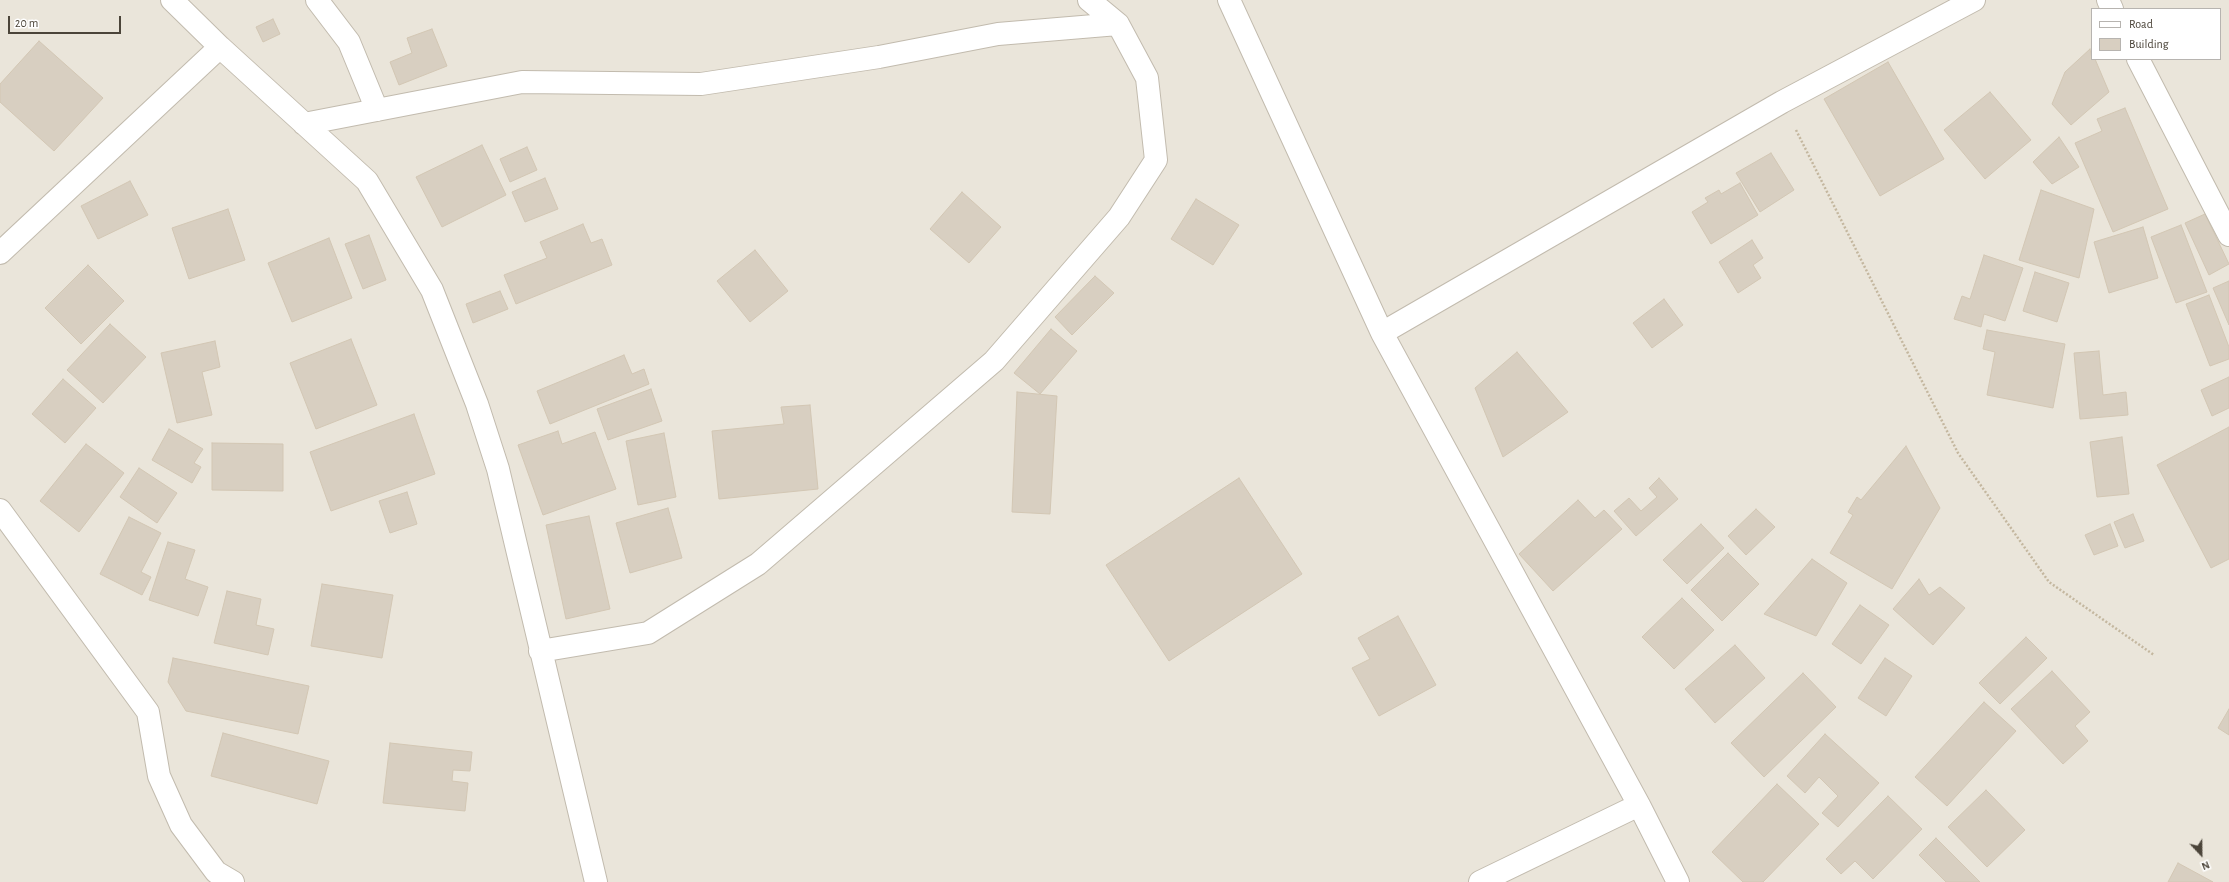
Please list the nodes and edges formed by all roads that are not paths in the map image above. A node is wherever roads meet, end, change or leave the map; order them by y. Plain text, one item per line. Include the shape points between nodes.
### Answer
1 (172, 0) edge
2 (317, 0) edge
3 (1089, 0) edge
4 (1229, 0) edge
5 (1974, 0) edge
6 (1118, 24) junction
7 (220, 47) junction
8 (2139, 60) edge
9 (377, 110) junction
10 (304, 124) junction
11 (2229, 236) edge
12 (0, 253) edge
13 (1382, 334) junction
14 (0, 510) edge
15 (540, 651) junction
16 (1639, 805) junction
17 (233, 882) edge
18 (596, 882) edge
19 (1480, 882) edge
20 (1678, 882) edge

1 - 7 street
2 - 9 street via 349,42
3 - 6 street
4 - 13 street
5 - 13 street via 1782,102
6 - 9 street via 998,34 879,57 701,84 522,82
6 - 15 street via 1147,78 1156,160 1119,217 994,361 758,564 648,633
7 - 10 street
7 - 12 street
8 - 11 street
9 - 10 street
10 - 15 street via 367,181 432,290 477,404 498,469
13 - 16 street
14 - 17 street via 148,712 160,776 182,825 216,872
15 - 18 street
16 - 19 street
16 - 20 street

